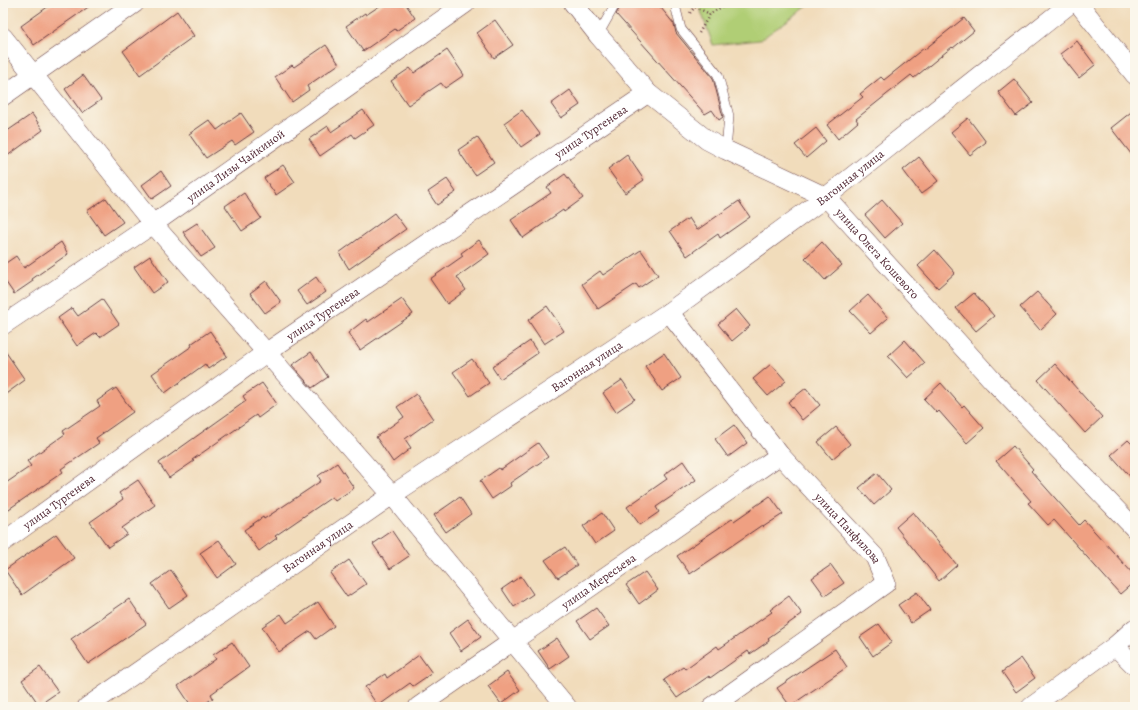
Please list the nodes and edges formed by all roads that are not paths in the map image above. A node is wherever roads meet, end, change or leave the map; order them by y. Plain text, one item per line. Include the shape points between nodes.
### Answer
1 (135, 3) edge
2 (466, 3) edge
3 (573, 3) edge
4 (616, 3) edge
5 (1071, 3) edge
6 (1078, 3) edge
7 (676, 9) dead end
8 (598, 35) junction
9 (3, 38) edge
10 (32, 75) junction
11 (1135, 75) edge
12 (648, 93) junction
13 (3, 96) edge
14 (726, 150) junction
15 (826, 197) junction
16 (153, 224) junction
17 (669, 312) junction
18 (3, 325) edge
19 (267, 352) junction
20 (780, 455) junction
21 (392, 495) junction
22 (1135, 528) edge
23 (3, 542) edge
24 (1135, 628) edge
25 (512, 641) junction
26 (1115, 646) junction
27 (1135, 666) edge
28 (88, 707) edge
29 (418, 707) edge
30 (566, 707) edge
31 (712, 707) edge
32 (1031, 707) edge

1 - 10 street
2 - 16 street, улица Лизы Чайкиной
3 - 8 street, улица Олега Кошевого
4 - 8 lane
5 - 15 street, Вагонная улица
6 - 11 street
7 - 14 lane via 681,29 718,75 730,116
8 - 12 street, улица Олега Кошевого
9 - 10 street
10 - 13 street
10 - 16 street
12 - 14 street, улица Олега Кошевого via 707,140
12 - 19 street, улица Тургенева
14 - 15 street, улица Олега Кошевого
15 - 17 street, Вагонная улица
15 - 22 street, улица Олега Кошевого via 994,382
16 - 18 street, улица Лизы Чайкиной
16 - 19 street
17 - 20 street, улица Панфилова
17 - 21 street, Вагонная улица
19 - 21 street
19 - 23 street, улица Тургенева
20 - 25 street, улица Мересьева
20 - 31 street, улица Панфилова via 875,557 886,583
21 - 25 street
21 - 28 street, Вагонная улица
24 - 26 street
25 - 29 street, улица Мересьева
25 - 30 street
26 - 27 street
26 - 32 street

